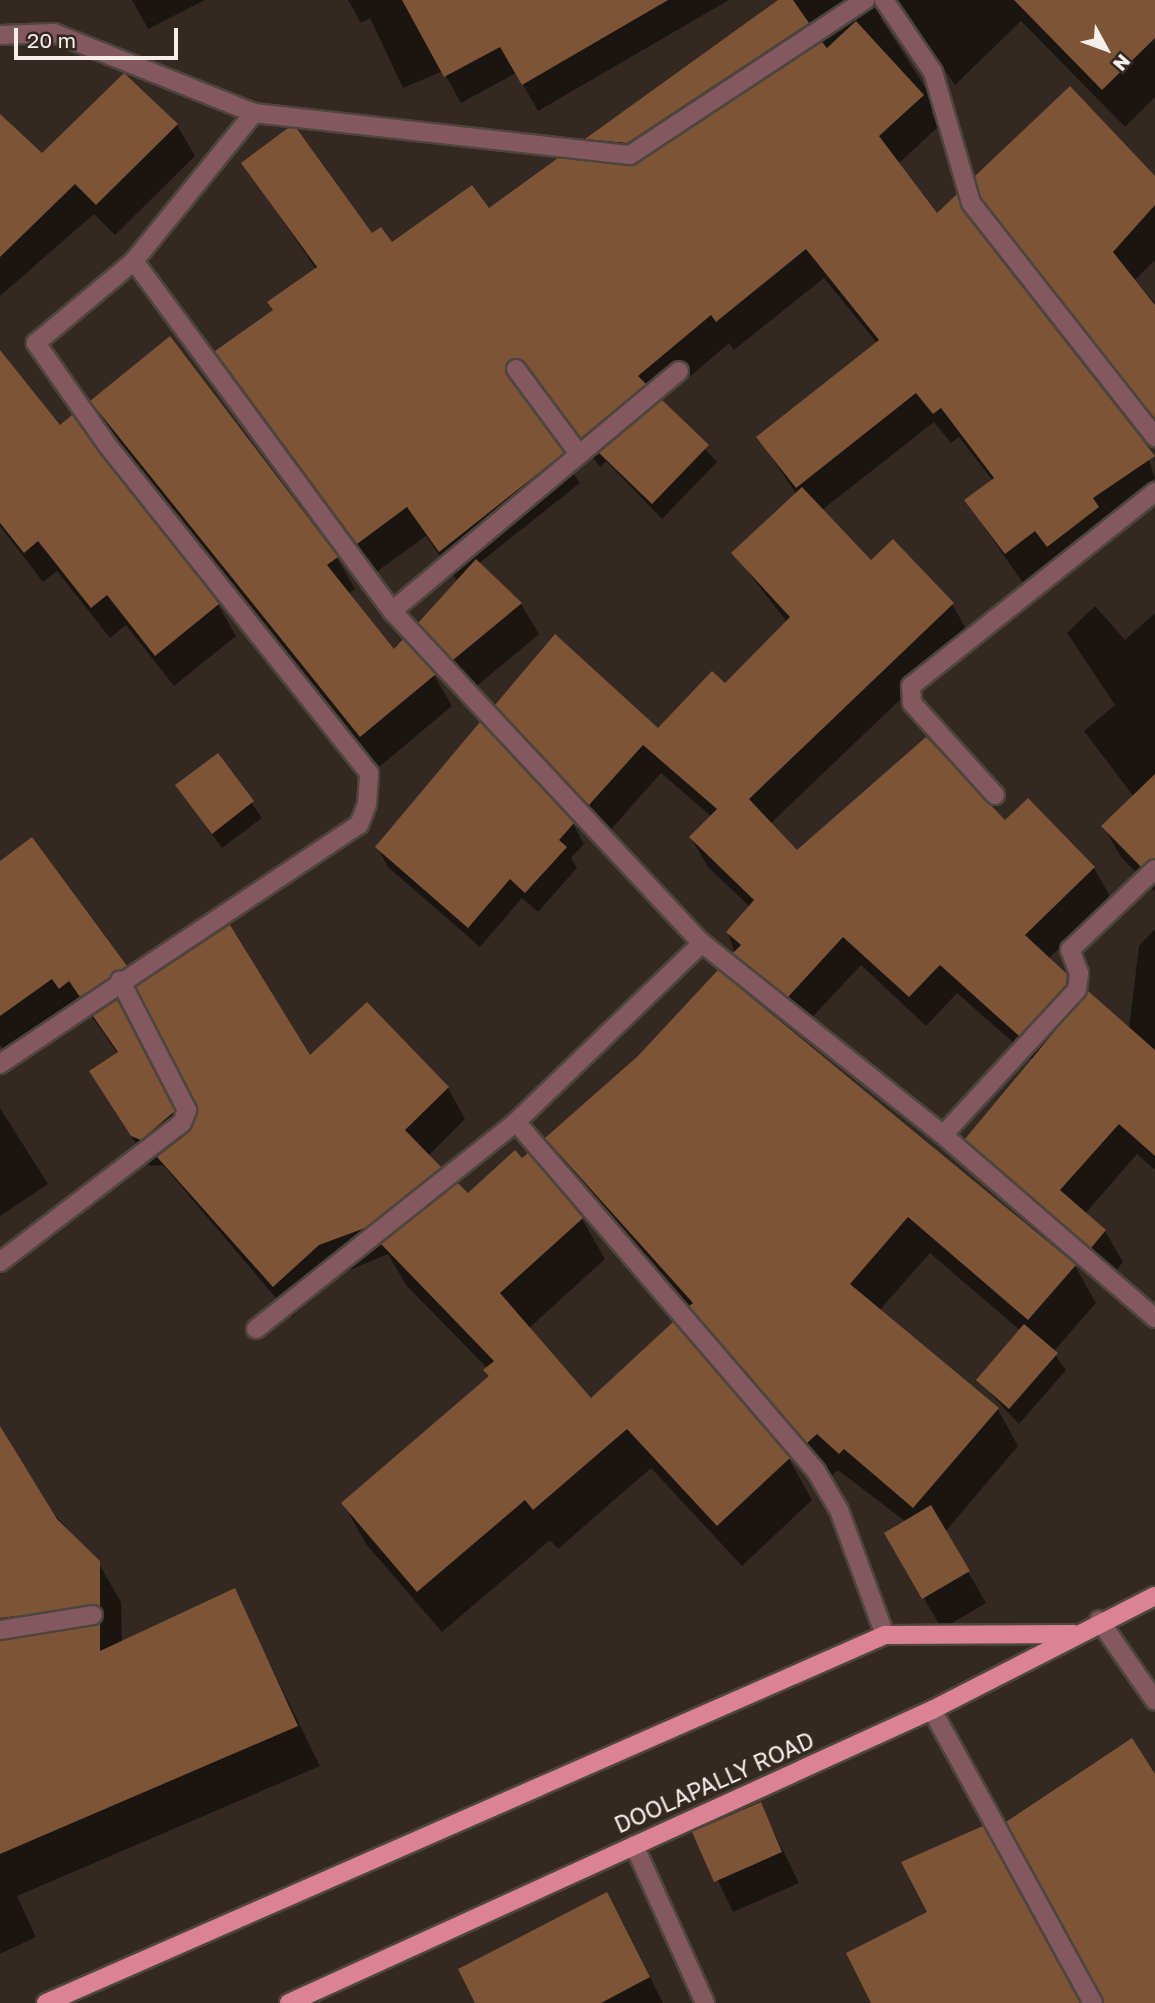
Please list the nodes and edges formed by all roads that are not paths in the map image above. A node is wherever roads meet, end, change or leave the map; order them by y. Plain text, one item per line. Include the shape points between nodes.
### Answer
1 (865, 0) edge
2 (884, 0) edge
3 (0, 34) edge
4 (254, 113) junction
5 (134, 261) junction
6 (516, 369) dead end
7 (679, 371) dead end
8 (1155, 437) edge
9 (579, 454) junction
10 (1155, 492) edge
11 (392, 611) junction
12 (995, 795) dead end
13 (1155, 869) edge
14 (702, 943) junction
15 (120, 980) junction
16 (0, 1064) edge
17 (516, 1122) junction
18 (943, 1135) junction
19 (0, 1262) edge
20 (1155, 1318) edge
21 (256, 1329) dead end
22 (1155, 1595) edge
23 (93, 1615) dead end
24 (1099, 1620) junction
25 (0, 1630) edge
26 (1074, 1634) junction
27 (885, 1635) junction
28 (1155, 1701) edge
29 (932, 1710) junction
30 (634, 1845) junction
31 (46, 2003) edge
32 (289, 2003) edge
33 (705, 2003) edge
34 (1093, 2003) edge

1 - 4 street via 629,155
2 - 8 street via 933,72 971,203
3 - 4 street via 54,33
4 - 5 street
5 - 11 street
5 - 15 street via 36,343 108,446 369,773 359,825
6 - 9 street
7 - 9 street
9 - 11 street
10 - 12 street via 911,686 912,703
11 - 14 street
13 - 18 street via 1070,950 1079,973 1077,990
14 - 17 street
14 - 18 street
15 - 16 street
15 - 19 street via 187,1110 182,1123
17 - 21 street
17 - 27 street via 816,1471 839,1510
18 - 20 street
22 - 24 main road, DOOLAPALLY ROAD
23 - 25 street
24 - 26 main road, DOOLAPALLY ROAD
24 - 28 street
26 - 27 main road
26 - 29 main road, DOOLAPALLY ROAD
27 - 31 main road
29 - 30 main road, DOOLAPALLY ROAD
29 - 34 street
30 - 32 main road, DOOLAPALLY ROAD
30 - 33 street

